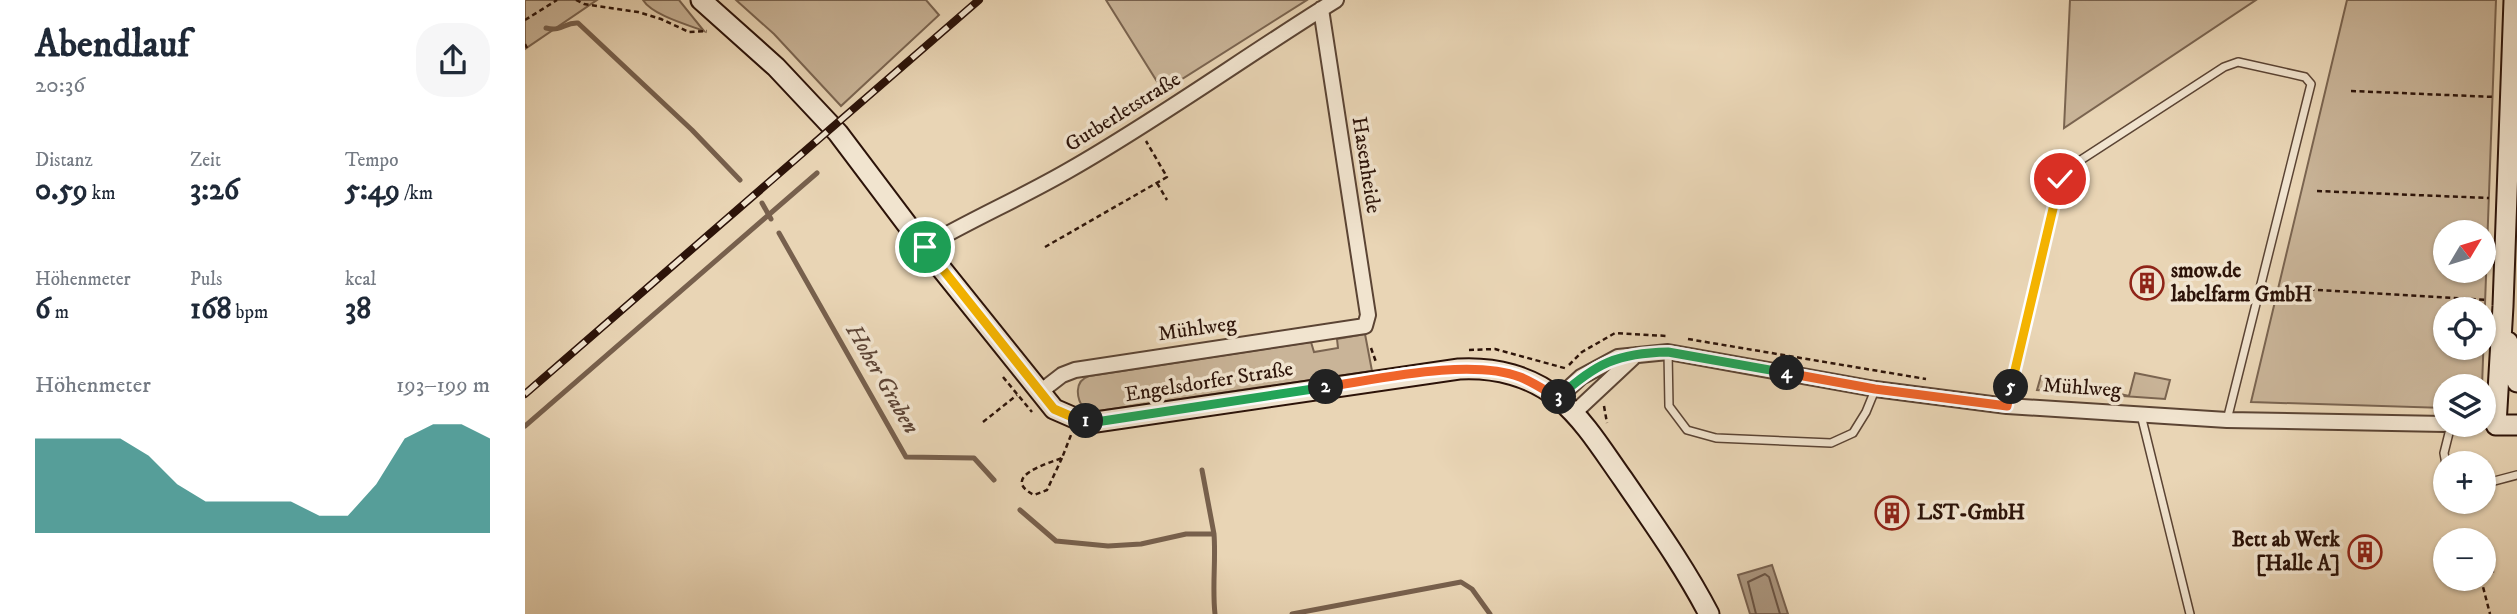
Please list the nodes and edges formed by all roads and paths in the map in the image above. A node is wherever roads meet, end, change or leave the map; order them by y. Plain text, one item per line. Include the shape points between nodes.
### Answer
1 (557, 0) edge
2 (576, 0) edge
3 (701, 0) edge
4 (1336, 0) edge
5 (2514, 0) edge
6 (1321, 9) junction
7 (525, 20) edge
8 (712, 32) dead end
9 (2351, 91) dead end
10 (2497, 97) dead end
11 (1144, 138) dead end
12 (1157, 183) junction
13 (2317, 191) dead end
14 (2492, 198) dead end
15 (1167, 200) dead end
16 (925, 247) junction
17 (1045, 247) dead end
18 (2301, 289) dead end
19 (2433, 298) edge
20 (2496, 303) joint
21 (1366, 327) joint
22 (1668, 336) dead end
23 (1682, 338) dead end
24 (1371, 348) dead end
25 (1668, 352) junction
26 (1636, 355) junction
27 (1376, 362) dead end
28 (1567, 368) dead end
29 (1936, 380) dead end
30 (2517, 382) edge
31 (1875, 389) junction
32 (1040, 392) junction
33 (1017, 394) dead end
34 (1558, 398) junction
35 (2007, 406) junction
36 (1574, 413) junction
37 (2141, 415) junction
38 (1077, 419) junction
39 (2227, 420) junction
40 (983, 422) dead end
41 (2433, 424) edge
42 (2496, 425) edge
43 (2517, 425) edge
44 (1062, 458) junction
45 (2517, 475) edge
46 (2496, 481) edge
47 (2484, 591) edge
48 (1709, 614) edge
49 (2190, 614) edge
50 (2490, 614) edge

1 - 7 path
2 - 8 path via 638,12 689,32
3 - 16 main road via 776,67 838,133
4 - 6 street, Gutberletstraße
5 - 20 main road
6 - 16 street, Gutberletstraße via 1115,143
6 - 21 street, Hasenheide via 1369,314
9 - 10 path
11 - 12 path via 1167,177
12 - 15 path
12 - 17 path
13 - 14 path
16 - 32 main road
18 - 19 path
20 - 30 main road
21 - 32 street, Mühlweg via 1075,370
22 - 28 path via 1615,333 1582,352
23 - 29 path
24 - 27 path
25 - 26 street, Mühlweg
25 - 31 street, Mühlweg
25 - 31 lane via 1669,406 1686,430 1716,438 1831,443 1853,433
26 - 34 street, Mühlweg via 1606,362
26 - 36 street
31 - 35 street, Mühlweg
32 - 38 main road via 1054,409
33 - 40 path
34 - 36 main road, Engelsdorfer Straße
34 - 38 main road, Engelsdorfer Straße via 1521,377 1471,368 1096,422
35 - 37 street, Mühlweg
35 - 39 lane via 2060,179 2070,167 2238,62 2305,77 2311,85
36 - 48 main road, Engelsdorfer Straße via 1691,578
37 - 39 street, Mühlweg
37 - 49 lane
38 - 44 path
39 - 41 street, Mühlweg
42 - 43 main road
44 - 44 path via 1030,471 1022,484 1025,489 1034,495 1047,490
45 - 46 lane
47 - 50 path

